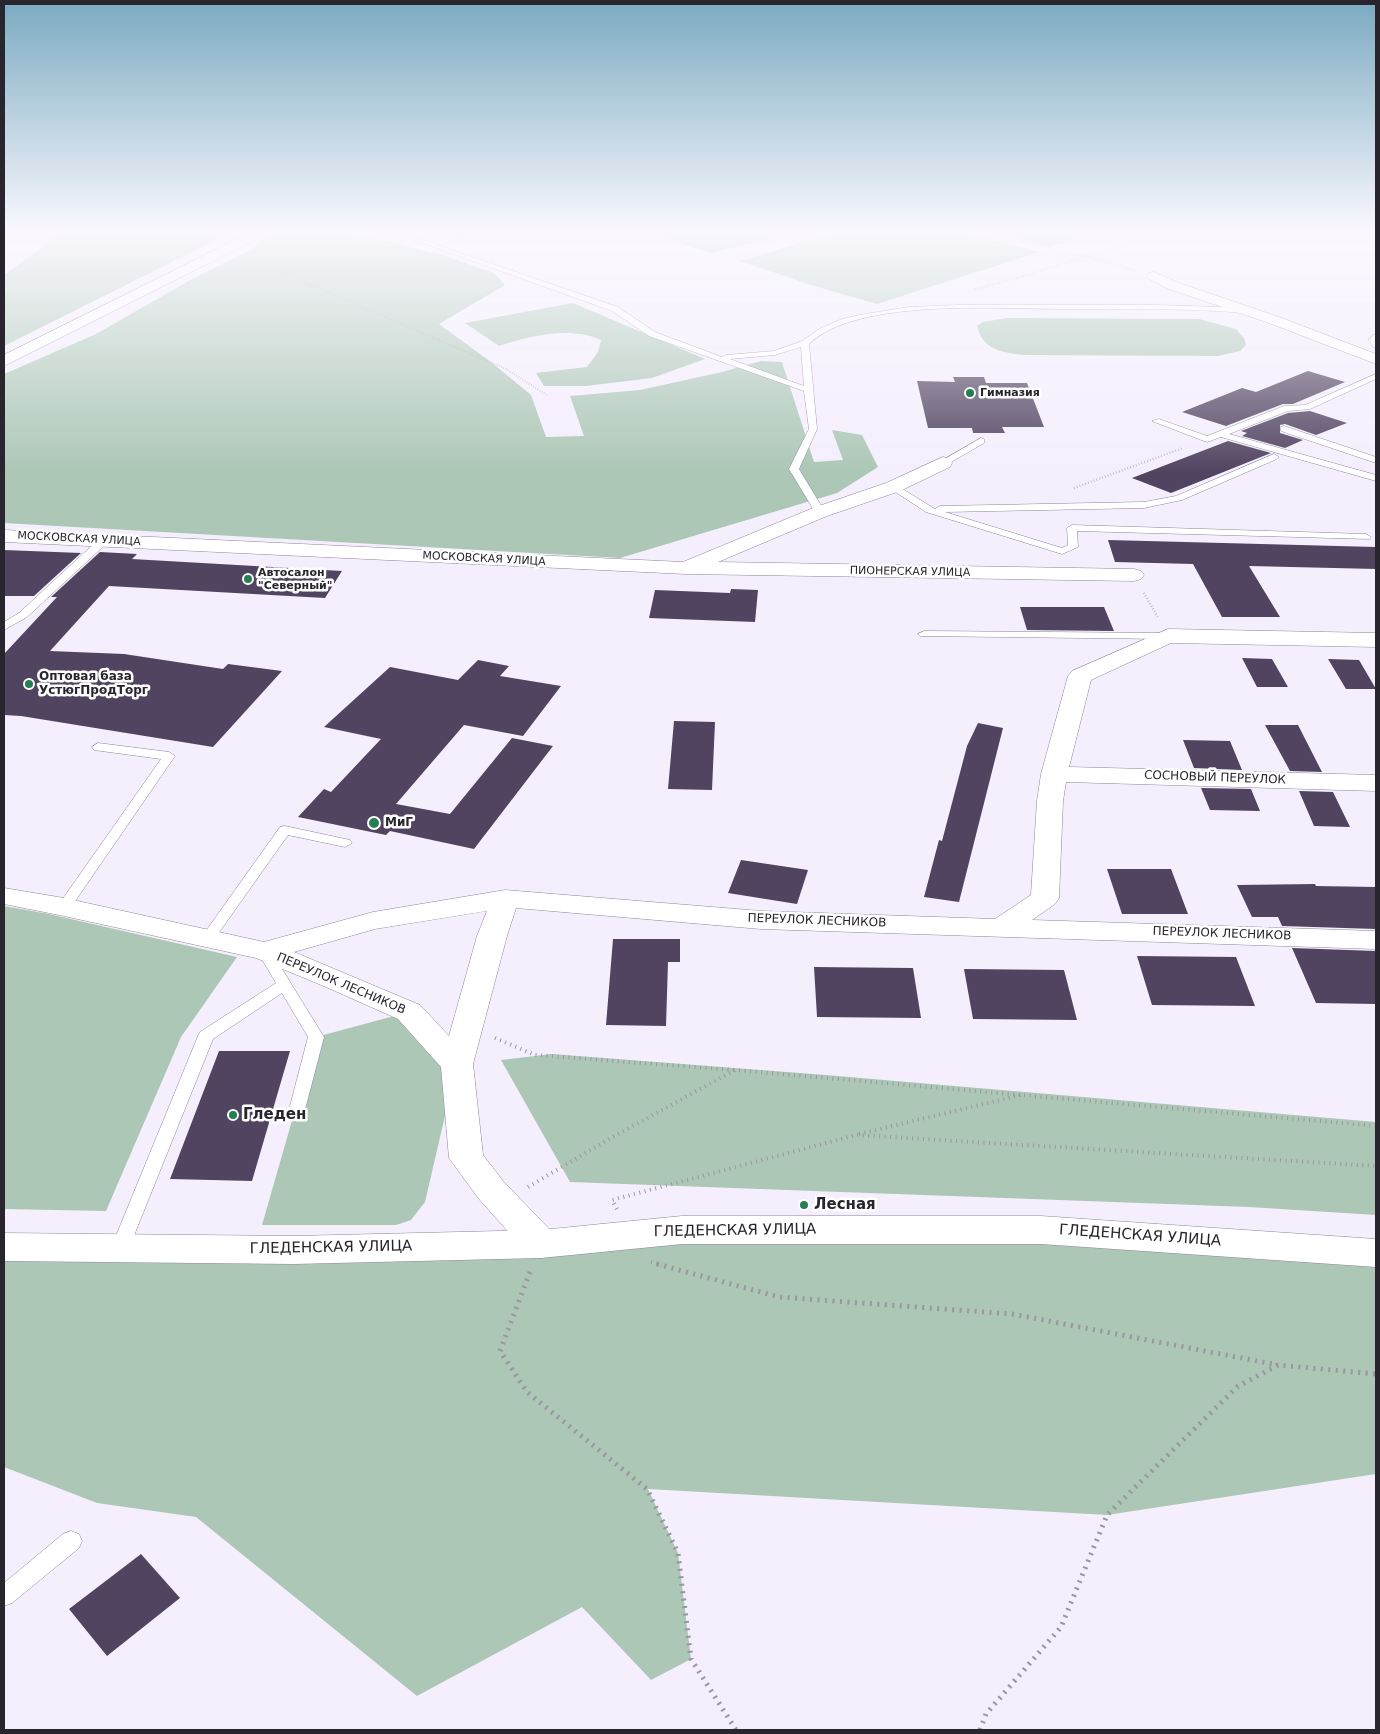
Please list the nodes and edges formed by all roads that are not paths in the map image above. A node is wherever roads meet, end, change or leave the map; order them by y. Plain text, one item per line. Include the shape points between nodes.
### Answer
1 (102, 312) edge
2 (619, 312) edge
3 (905, 312) edge
4 (1250, 312) edge
5 (1376, 337) edge
6 (806, 343) junction
7 (1376, 345) edge
8 (716, 356) junction
9 (1376, 359) edge
10 (4, 361) edge
11 (1376, 376) edge
12 (808, 390) junction
13 (1156, 421) dead end
14 (1284, 429) dead end
15 (1221, 434) junction
16 (981, 441) dead end
17 (1274, 457) dead end
18 (1376, 460) edge
19 (943, 463) joint
20 (1376, 478) edge
21 (894, 487) junction
22 (929, 510) junction
23 (820, 512) junction
24 (4, 536) edge
25 (1366, 536) dead end
26 (103, 541) junction
27 (686, 568) junction
28 (1134, 575) road end
29 (4, 627) edge
30 (924, 634) dead end
31 (1168, 636) junction
32 (1376, 640) edge
33 (98, 747) dead end
34 (1054, 774) junction
35 (1376, 782) edge
36 (345, 842) dead end
37 (4, 896) edge
38 (505, 899) junction
39 (64, 906) junction
40 (1004, 926) junction
41 (208, 938) junction
42 (1376, 940) edge
43 (264, 952) junction
44 (285, 984) junction
45 (457, 1064) junction
46 (298, 1106) dead end
47 (541, 1244) junction
48 (4, 1246) edge
49 (120, 1248) junction
50 (1376, 1254) edge
51 (71, 1541) dead end
52 (4, 1596) edge

1 - 10 street
2 - 8 lane via 652,334
3 - 6 lane via 860,317 814,334
4 - 9 street
5 - 7 lane via 1373,340
6 - 8 lane via 775,352
6 - 12 lane
8 - 12 lane
11 - 15 lane via 1307,407 1287,408
12 - 23 lane via 813,429 794,469
13 - 15 lane via 1207,439
14 - 18 lane
15 - 20 lane
16 - 19 lane
17 - 22 lane via 1179,498 1144,505
19 - 21 street, МОСКОВСКАЯ УЛИЦА
21 - 22 lane
21 - 23 street, МОСКОВСКАЯ УЛИЦА
22 - 25 lane via 1062,551 1073,548 1072,528
23 - 27 street, МОСКОВСКАЯ УЛИЦА
24 - 26 street, МОСКОВСКАЯ УЛИЦА
26 - 27 street, МОСКОВСКАЯ УЛИЦА
26 - 29 lane via 23,615
27 - 28 street, ПИОНЕРСКАЯ УЛИЦА
30 - 31 lane
31 - 32 street
31 - 34 street via 1080,676
33 - 39 lane via 169,756
34 - 35 street, СОСНОВЫЙ ПЕРЕУЛОК
34 - 40 street via 1045,898
36 - 41 lane via 285,830
37 - 39 street, ПЕРЕУЛОК ЛЕСНИКОВ
38 - 40 street, ПЕРЕУЛОК ЛЕСНИКОВ via 760,920
38 - 43 street, ПЕРЕУЛОК ЛЕСНИКОВ via 373,921
38 - 45 street
39 - 41 street, ПЕРЕУЛОК ЛЕСНИКОВ
40 - 42 street, ПЕРЕУЛОК ЛЕСНИКОВ
41 - 43 street, ПЕРЕУЛОК ЛЕСНИКОВ
43 - 44 lane
43 - 45 street, ПЕРЕУЛОК ЛЕСНИКОВ via 409,1012
44 - 46 lane via 316,1037
44 - 49 lane via 206,1036
45 - 47 street via 466,1158
47 - 49 street, ГЛЕДЕНСКАЯ УЛИЦА via 294,1250
47 - 50 street, ГЛЕДЕНСКАЯ УЛИЦА via 682,1230 1041,1230
48 - 49 street, ГЛЕДЕНСКАЯ УЛИЦА
51 - 52 lane

